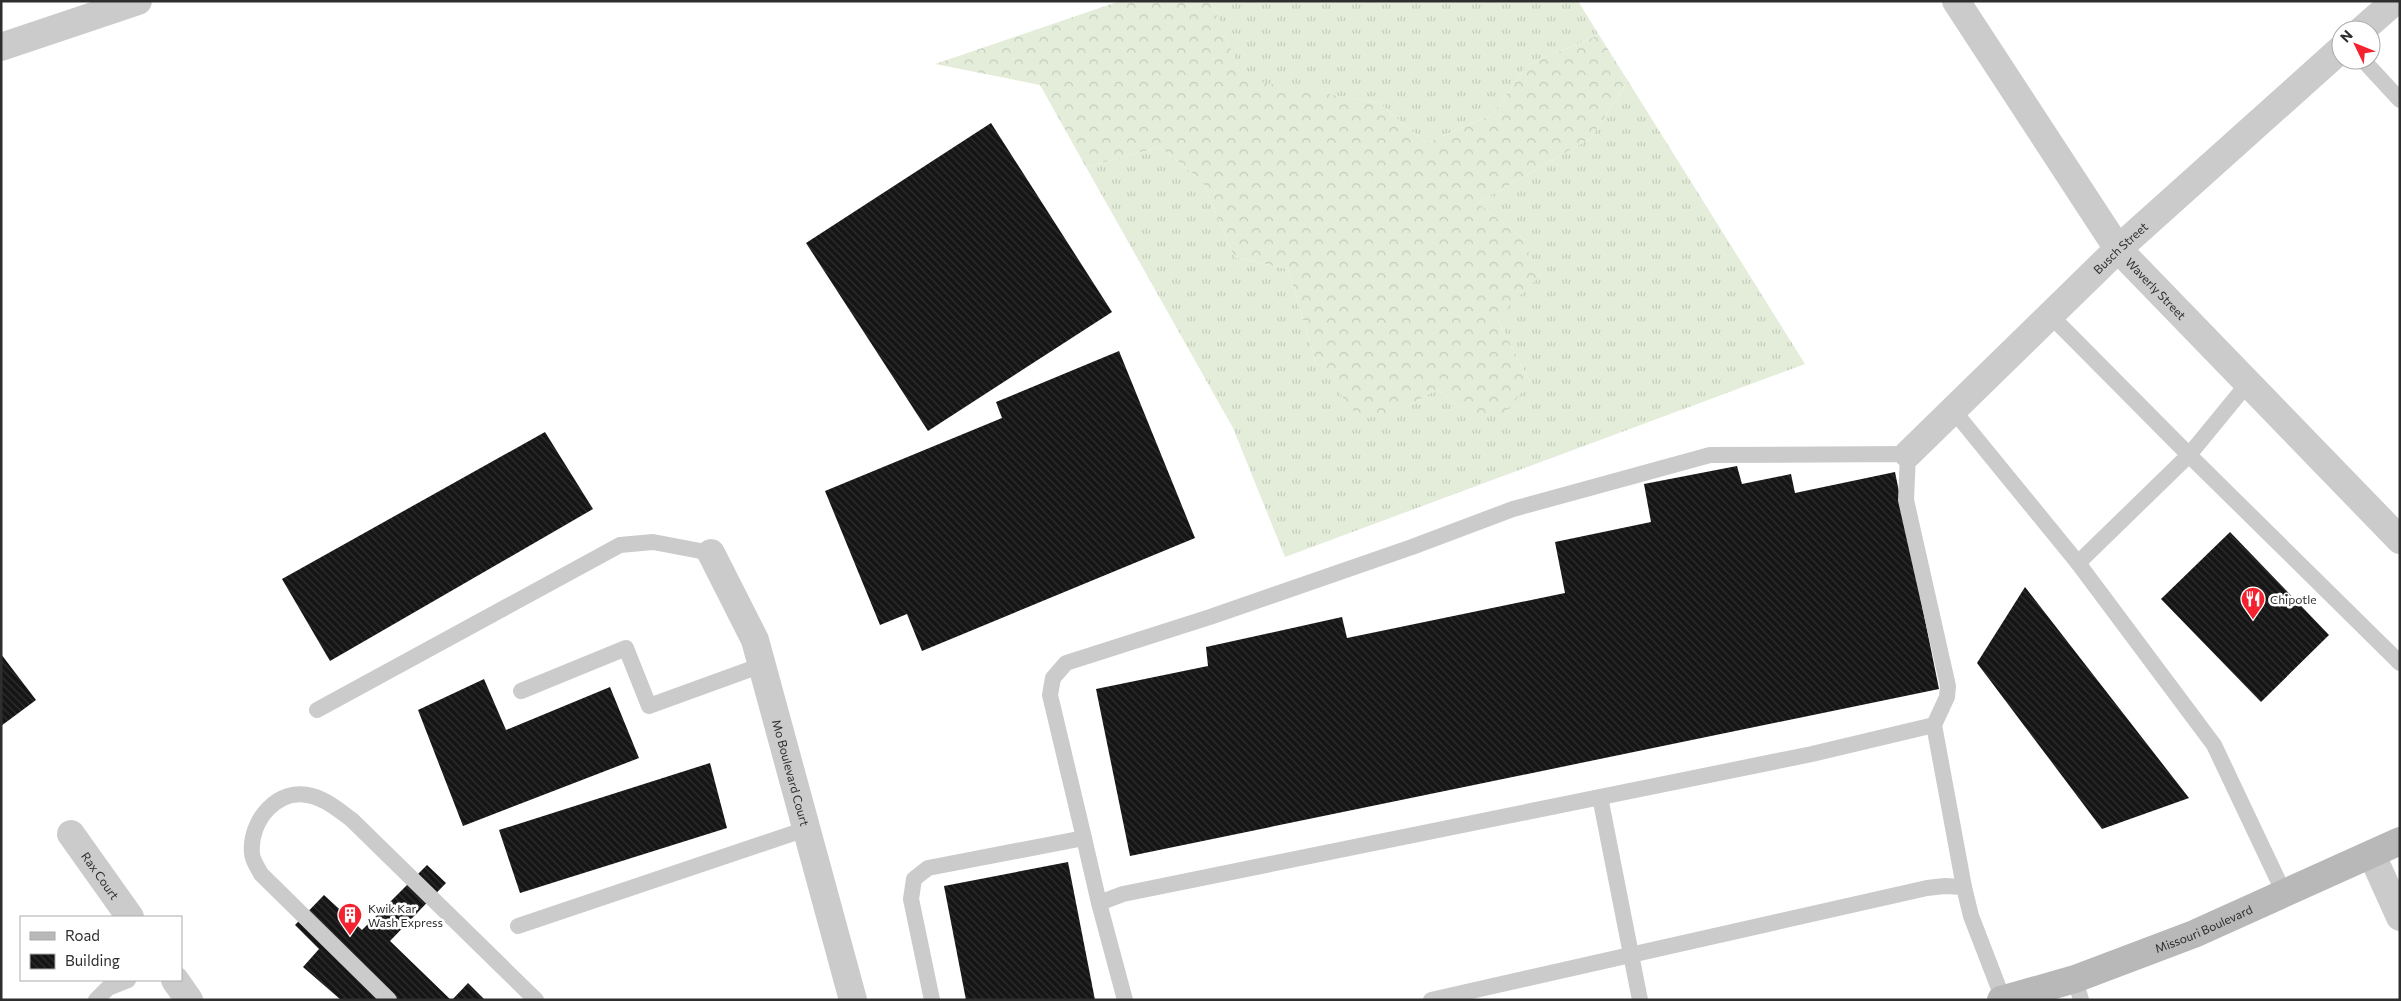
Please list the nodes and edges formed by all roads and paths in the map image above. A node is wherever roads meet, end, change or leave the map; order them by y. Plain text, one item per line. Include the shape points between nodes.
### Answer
1 (138, 1) edge
2 (1956, 1) edge
3 (2395, 1) edge
4 (2373, 20) edge
5 (1, 47) edge
6 (2331, 58) edge
7 (2372, 70) edge
8 (2400, 100) edge
9 (2118, 248) junction
10 (2050, 314) junction
11 (2248, 383) junction
12 (1953, 410) junction
13 (1908, 454) junction
14 (2189, 455) junction
15 (2400, 540) edge
16 (711, 553) joint
17 (2078, 563) junction
18 (2400, 663) edge
19 (762, 665) junction
20 (521, 692) dead end
21 (317, 710) dead end
22 (1934, 725) junction
23 (1600, 797) junction
24 (806, 830) junction
25 (71, 834) dead end
26 (1084, 838) junction
27 (2400, 841) edge
28 (2372, 855) junction
29 (1964, 887) junction
30 (2285, 895) junction
31 (1099, 903) junction
32 (129, 916) edge
33 (2400, 916) edge
34 (518, 926) dead end
35 (1631, 954) junction
36 (126, 981) edge
37 (176, 981) edge
38 (2078, 989) edge
39 (2002, 999) edge
40 (96, 1000) edge
41 (189, 1000) edge
42 (389, 1000) edge
43 (536, 1000) edge
44 (853, 1000) edge
45 (932, 1000) edge
46 (1125, 1000) edge
47 (1430, 1000) edge
48 (1640, 1000) edge

1 - 5 street
2 - 9 street, Waverly Street
3 - 4 street
6 - 9 street, Busch Street
7 - 8 lane
9 - 10 street, Busch Street
9 - 11 street, Waverly Street
10 - 12 street, Busch Street
10 - 14 lane
11 - 14 lane
11 - 15 street, Waverly Street
12 - 13 street, Busch Street
12 - 17 lane
13 - 22 lane via 1906,500 1948,686 1947,697
13 - 26 lane via 1710,455 1513,509 1412,548 1066,663 1052,678 1050,695
14 - 17 lane
14 - 18 lane
16 - 19 street, Mo Boulevard Court via 755,640
16 - 21 lane via 653,542 620,545
17 - 30 lane via 2214,745
19 - 20 lane via 650,706 626,648
19 - 24 street, Mo Boulevard Court
22 - 23 lane via 1812,754
22 - 29 lane
23 - 31 lane via 1123,894
23 - 35 lane
24 - 34 lane
24 - 44 street, Mo Boulevard Court
25 - 32 street, Rax Court
26 - 31 lane
26 - 45 lane via 928,868 914,879 911,899
27 - 28 main road, Missouri Boulevard
28 - 30 main road, Missouri Boulevard
28 - 33 street
29 - 35 lane via 1926,888
29 - 39 lane via 1971,916
30 - 38 main road, Missouri Boulevard
31 - 46 lane
35 - 47 lane
35 - 48 lane
36 - 40 lane via 108,988
37 - 41 street
38 - 39 main road, Missouri Boulevard
42 - 43 lane via 261,874 252,855 252,832 265,811 285,796 312,795 352,820

